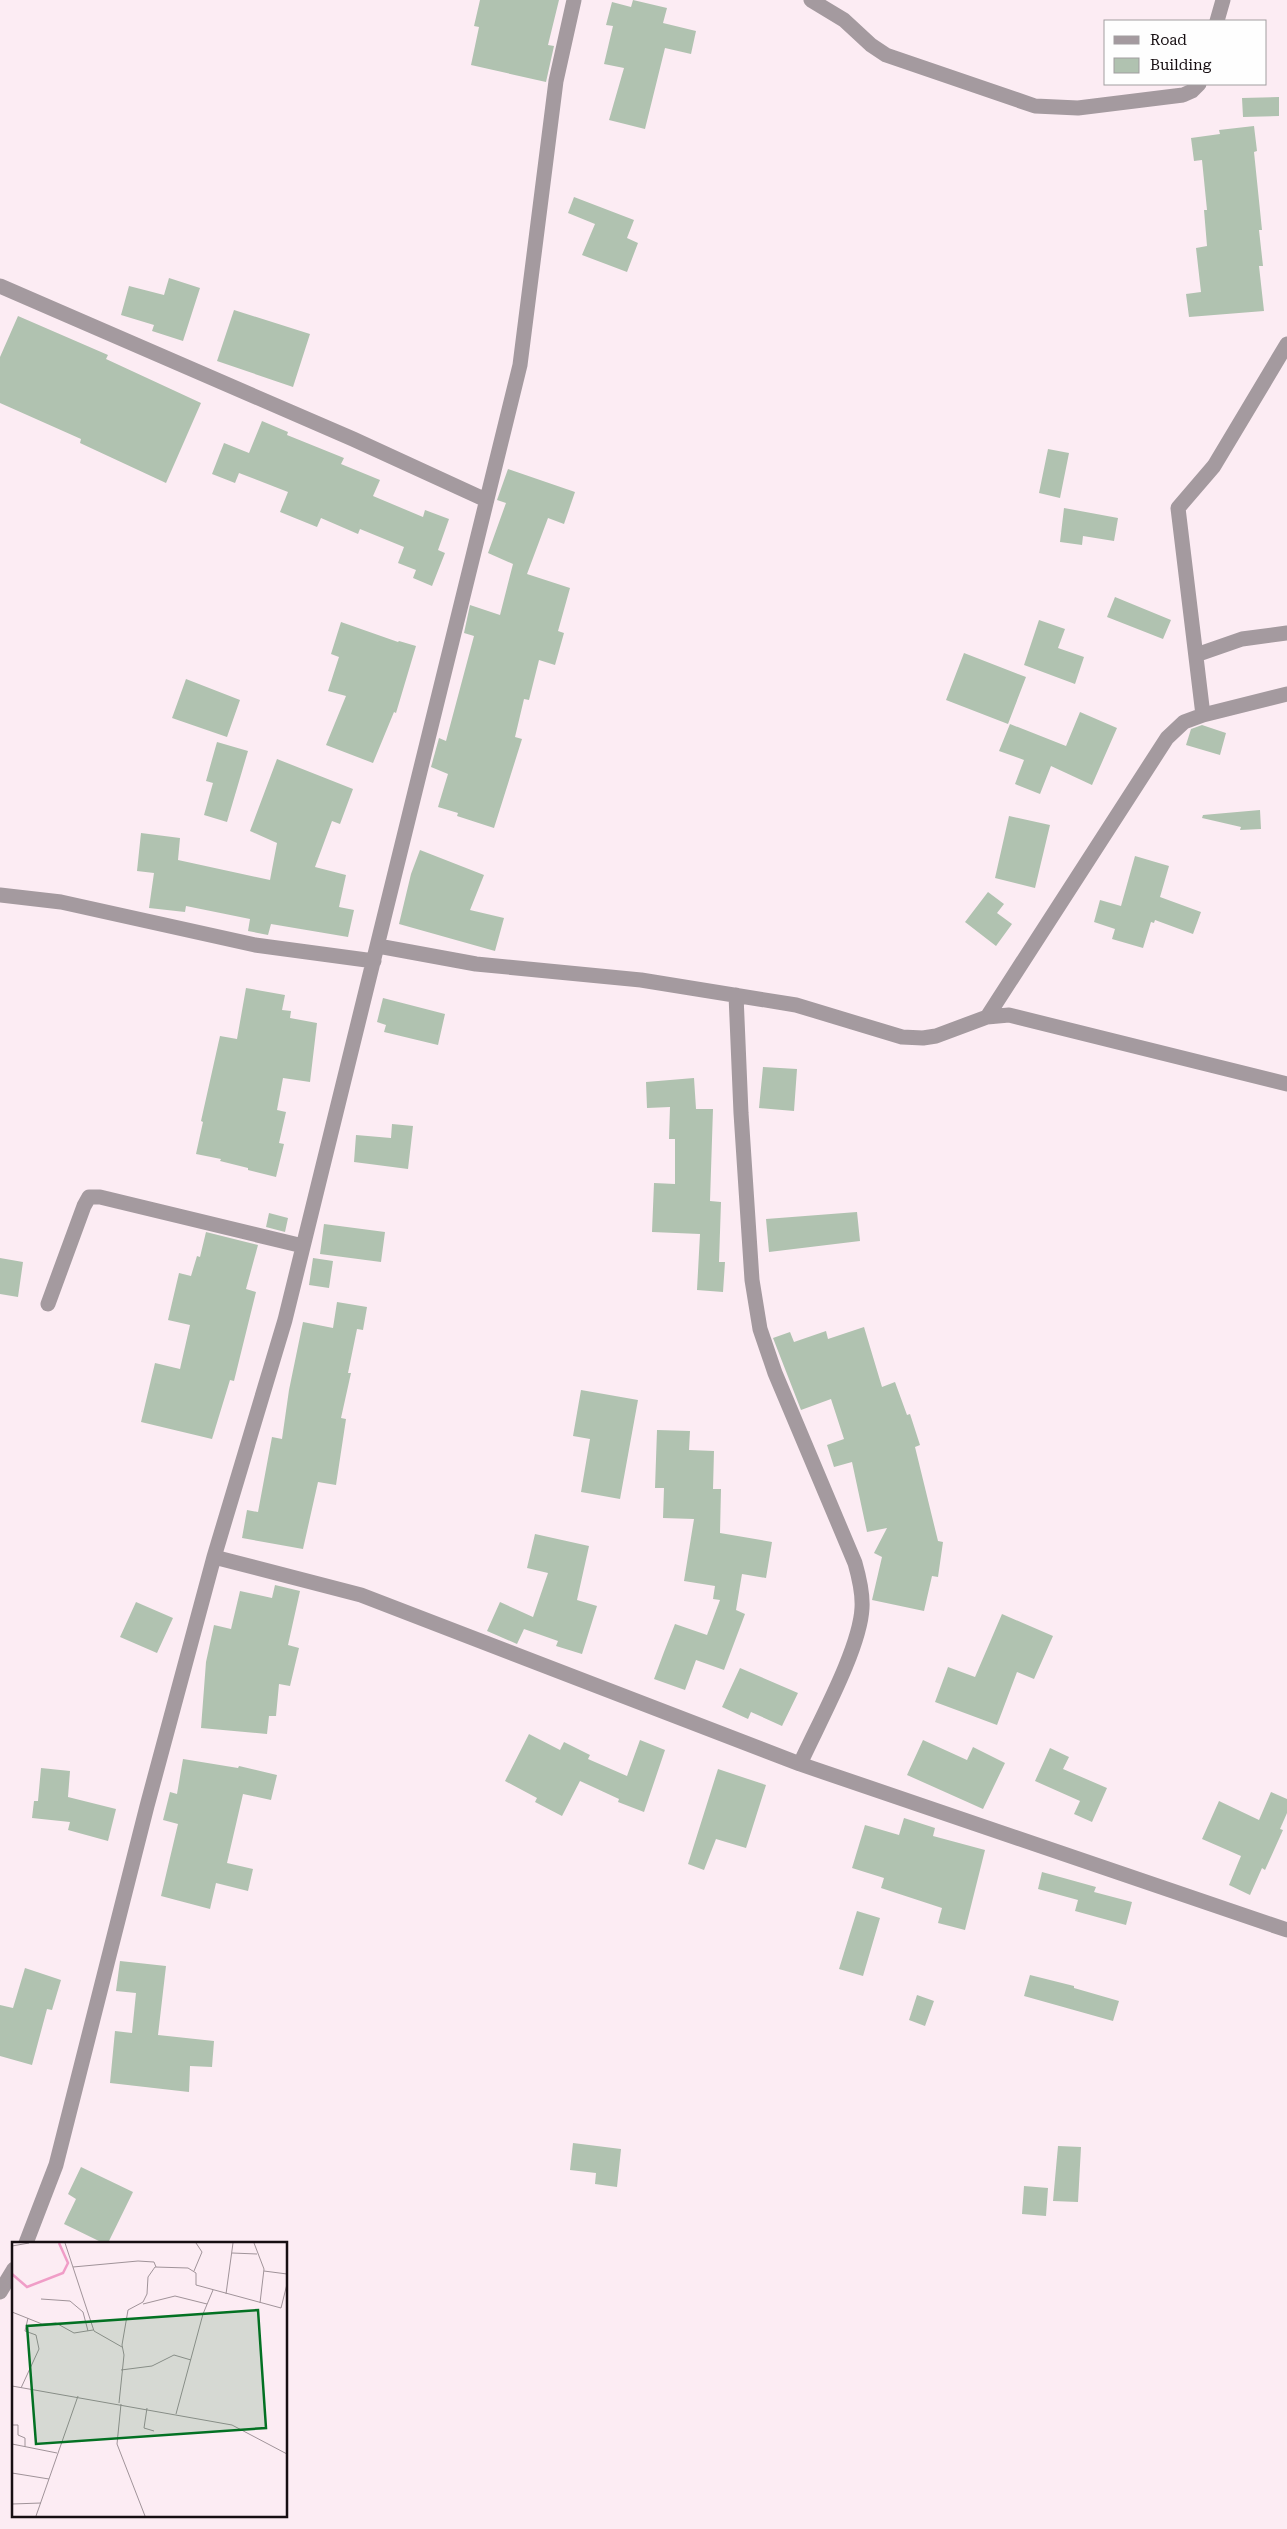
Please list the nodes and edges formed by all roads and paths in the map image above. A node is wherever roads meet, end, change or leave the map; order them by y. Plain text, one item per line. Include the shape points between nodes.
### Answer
1 (574, 0) edge
2 (811, 0) edge
3 (1223, 0) edge
4 (1217, 20) edge
5 (1198, 85) edge
6 (0, 286) edge
7 (1287, 344) edge
8 (486, 500) junction
9 (1287, 633) edge
10 (1196, 655) junction
11 (1287, 694) edge
12 (1203, 715) junction
13 (0, 895) edge
14 (376, 954) junction
15 (736, 995) junction
16 (988, 1017) junction
17 (1287, 1084) edge
18 (303, 1246) junction
19 (48, 1304) dead end
20 (214, 1557) junction
21 (800, 1764) junction
22 (1287, 1930) edge
23 (26, 2242) edge
24 (12, 2272) edge
25 (0, 2292) edge

1 - 8 street via 556,81 520,365
2 - 5 street via 844,20 886,55 1035,106 1078,108 1183,95
3 - 4 street
6 - 8 street
7 - 10 street via 1214,466 1179,504 1180,542
8 - 14 street
9 - 10 street via 1242,639
10 - 12 street
11 - 12 street
12 - 16 street via 1184,722 1167,738
13 - 14 street via 61,902 255,945
14 - 15 street via 641,980
14 - 18 street
15 - 16 street via 796,1004 902,1037 936,1036
15 - 21 street via 752,1280 760,1329 775,1373 855,1562 860,1582 862,1608 859,1628
16 - 17 street via 1034,1020
18 - 19 street via 89,1197
18 - 20 street
20 - 21 street via 362,1595
20 - 23 street via 58,2156
21 - 22 street
24 - 25 street

